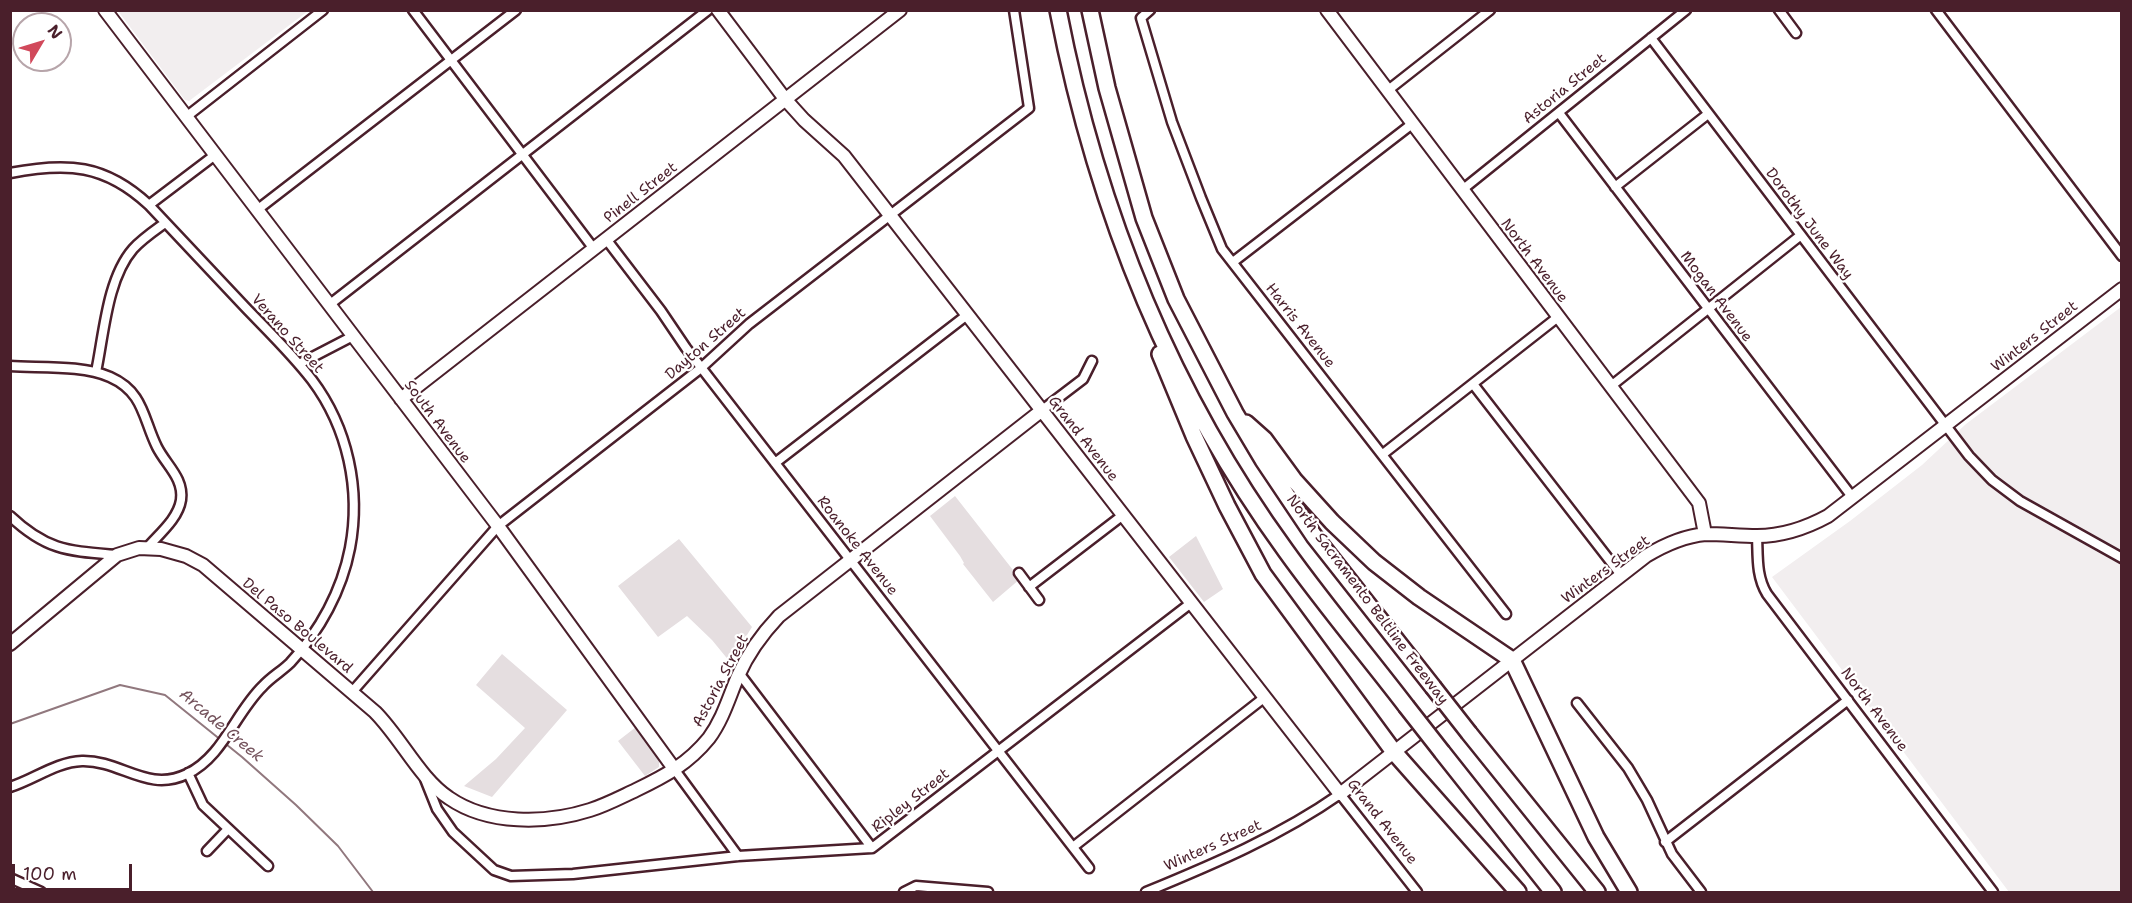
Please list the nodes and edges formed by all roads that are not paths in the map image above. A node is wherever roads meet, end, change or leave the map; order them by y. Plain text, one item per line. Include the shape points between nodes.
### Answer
1 (105, 10) edge
2 (323, 10) edge
3 (413, 10) edge
4 (516, 10) edge
5 (708, 10) edge
6 (718, 10) edge
7 (900, 10) edge
8 (1014, 10) edge
9 (1058, 10) edge
10 (1090, 10) edge
11 (1150, 10) edge
12 (1327, 10) edge
13 (1490, 10) edge
14 (1686, 10) edge
15 (1779, 10) edge
16 (1936, 10) edge
17 (1796, 33) dead end
18 (1651, 38) junction
19 (451, 61) junction
20 (1387, 91) junction
21 (785, 99) junction
22 (1559, 113) junction
23 (1708, 114) junction
24 (186, 117) junction
25 (1412, 124) junction
26 (215, 155) junction
27 (522, 155) junction
28 (10, 173) edge
29 (1615, 187) junction
30 (1461, 190) junction
31 (148, 205) junction
32 (258, 210) junction
33 (889, 216) junction
34 (165, 223) junction
35 (1801, 235) junction
36 (606, 239) junction
37 (594, 249) junction
38 (2121, 256) edge
39 (1233, 262) junction
40 (1129, 263) junction
41 (2121, 289) edge
42 (329, 305) junction
43 (1708, 309) junction
44 (967, 315) junction
45 (1558, 317) junction
46 (353, 336) junction
47 (1092, 361) dead end
48 (299, 364) junction
49 (10, 366) edge
50 (701, 368) junction
51 (96, 372) junction
52 (1473, 384) junction
53 (1611, 386) junction
54 (401, 399) junction
55 (1041, 411) junction
56 (1235, 413) junction
57 (1946, 425) junction
58 (1383, 454) junction
59 (775, 463) junction
60 (1853, 498) junction
61 (1123, 515) junction
62 (10, 516) edge
63 (498, 526) junction
64 (1705, 534) junction
65 (1757, 536) junction
66 (147, 548) junction
67 (117, 555) junction
68 (2121, 558) edge
69 (850, 560) junction
70 (1019, 573) dead end
71 (1621, 575) junction
72 (1029, 587) junction
73 (1039, 600) dead end
74 (1191, 603) junction
75 (1506, 614) dead end
76 (10, 645) edge
77 (301, 649) junction
78 (1512, 660) junction
79 (739, 674) junction
80 (352, 692) junction
81 (1265, 698) junction
82 (1848, 700) junction
83 (1577, 703) dead end
84 (998, 751) junction
85 (1394, 752) junction
86 (421, 770) junction
87 (675, 770) junction
88 (188, 773) junction
89 (10, 787) edge
90 (1340, 794) junction
91 (228, 829) junction
92 (1665, 842) junction
93 (1073, 847) junction
94 (872, 848) junction
95 (207, 851) dead end
96 (738, 856) junction
97 (268, 866) dead end
98 (1089, 868) dead end
99 (518, 876) joint
100 (10, 878) edge
101 (41, 892) edge
102 (904, 892) edge
103 (988, 892) edge
104 (1146, 892) edge
105 (1418, 892) edge
106 (1518, 892) edge
107 (1553, 892) edge
108 (1597, 892) edge
109 (1629, 892) edge
110 (1701, 892) edge
111 (1993, 892) edge

1 - 24 street, South Avenue
2 - 24 street
3 - 19 street
4 - 19 street
5 - 27 street
6 - 21 street, Grand Avenue
7 - 21 street, Pinell Street
8 - 33 street, Dayton Street via 1029,108
9 - 40 highway via 1071,79 1097,172
10 - 56 highway, North Sacramento Beltline Freeway via 1107,88 1144,218 1176,299
11 - 39 street, Harris Avenue via 1141,18 1166,101 1222,249
12 - 20 street, North Avenue
13 - 20 street
14 - 18 street, Astoria Street
15 - 17 street
16 - 38 street
18 - 22 street, Astoria Street
18 - 23 street, Dorothy June Way
19 - 27 street
19 - 32 street
20 - 25 street, North Avenue
21 - 33 street, Grand Avenue via 844,156
21 - 36 street, Pinell Street
22 - 29 street, Mogan Avenue
22 - 30 street, Astoria Street
23 - 29 street
23 - 35 street, Dorothy June Way
24 - 26 street, South Avenue
25 - 30 street, North Avenue
25 - 39 street
26 - 31 street
26 - 32 street, South Avenue
27 - 37 street
27 - 42 street
28 - 31 street, Verano Street via 56,166 94,171 128,187
29 - 43 street, Mogan Avenue
30 - 45 street, North Avenue
31 - 34 street, Verano Street
32 - 42 street, South Avenue
33 - 44 street, Grand Avenue
33 - 50 street, Dayton Street via 748,324
34 - 48 street, Verano Street
34 - 51 street via 142,240 121,267 113,287
35 - 43 street
35 - 57 street, Dorothy June Way
36 - 37 street, Pinell Street
36 - 50 street, Roanoke Avenue
37 - 54 street, Pinell Street
39 - 58 street, Harris Avenue
40 - 85 highway via 1144,314 1194,436 1263,574
40 - 107 highway, bridge via 1193,400 1285,551
41 - 57 street, Winters Street
42 - 46 street, South Avenue
43 - 53 street
43 - 60 street, Mogan Avenue
44 - 55 street, Grand Avenue
44 - 59 street
45 - 52 street
45 - 53 street, North Avenue
46 - 48 street
46 - 54 street, South Avenue
47 - 55 street, Astoria Street via 1083,379
48 - 77 street, Verano Street via 321,393 338,427 351,470 354,514 341,580 326,614
49 - 51 street
50 - 59 street, Roanoke Avenue
50 - 63 street, Dayton Street
51 - 66 street via 119,382 137,399 157,447 180,484 177,513
52 - 58 street
52 - 71 street
53 - 64 street, North Avenue via 1699,503
54 - 63 street, South Avenue
55 - 61 street, Grand Avenue
55 - 69 street, Astoria Street
56 - 78 highway via 1264,439 1294,480 1374,562
56 - 108 highway, North Sacramento Beltline Freeway, bridge via 1314,536
57 - 60 street, Winters Street
57 - 68 street, Dorothy June Way via 1992,480 2020,501
58 - 75 street, Harris Avenue
59 - 69 street, Roanoke Avenue
60 - 65 street, Winters Street via 1802,528
61 - 72 street
61 - 74 street, Grand Avenue
62 - 67 street via 52,546
63 - 80 street, Dayton Street
63 - 87 street, South Avenue
64 - 65 street, Winters Street
64 - 71 street, Winters Street via 1661,547
65 - 82 street, North Avenue via 1758,570 1765,589
66 - 67 street, Del Paso Boulevard
66 - 77 street, Del Paso Boulevard via 174,551 198,562
67 - 76 street, Del Paso Boulevard
69 - 79 street, Astoria Street via 770,625
69 - 84 street, Roanoke Avenue
70 - 72 street
71 - 78 street, Winters Street
72 - 73 street
74 - 81 street, Grand Avenue
74 - 84 street, Ripley Street
77 - 80 street, Del Paso Boulevard
77 - 88 street, Verano Street via 261,687 213,755
78 - 85 street, Winters Street
78 - 109 highway via 1596,837
79 - 87 street, Astoria Street via 716,727
79 - 94 street
80 - 86 street, Del Paso Boulevard via 386,722
81 - 90 street, Grand Avenue
81 - 93 street
82 - 92 street
82 - 111 street, North Avenue
83 - 92 street via 1634,778
84 - 93 street, Roanoke Avenue
84 - 94 street, Ripley Street
85 - 90 street, Winters Street
85 - 106 highway
86 - 87 street, Astoria Street via 441,793 478,813 542,819 569,816 609,803
86 - 99 street, Del Paso Boulevard via 437,809 453,832 494,870
87 - 96 street, South Avenue
88 - 89 street, Verano Street via 170,779 145,779 105,764 82,761 60,765
88 - 91 street via 203,805
90 - 104 street, Winters Street via 1261,842
90 - 105 street, Grand Avenue
91 - 95 street
91 - 97 street
92 - 110 street
93 - 98 street, Roanoke Avenue
94 - 96 street, Ripley Street
96 - 99 street, Ripley Street
100 - 101 street
102 - 103 street via 916,886

